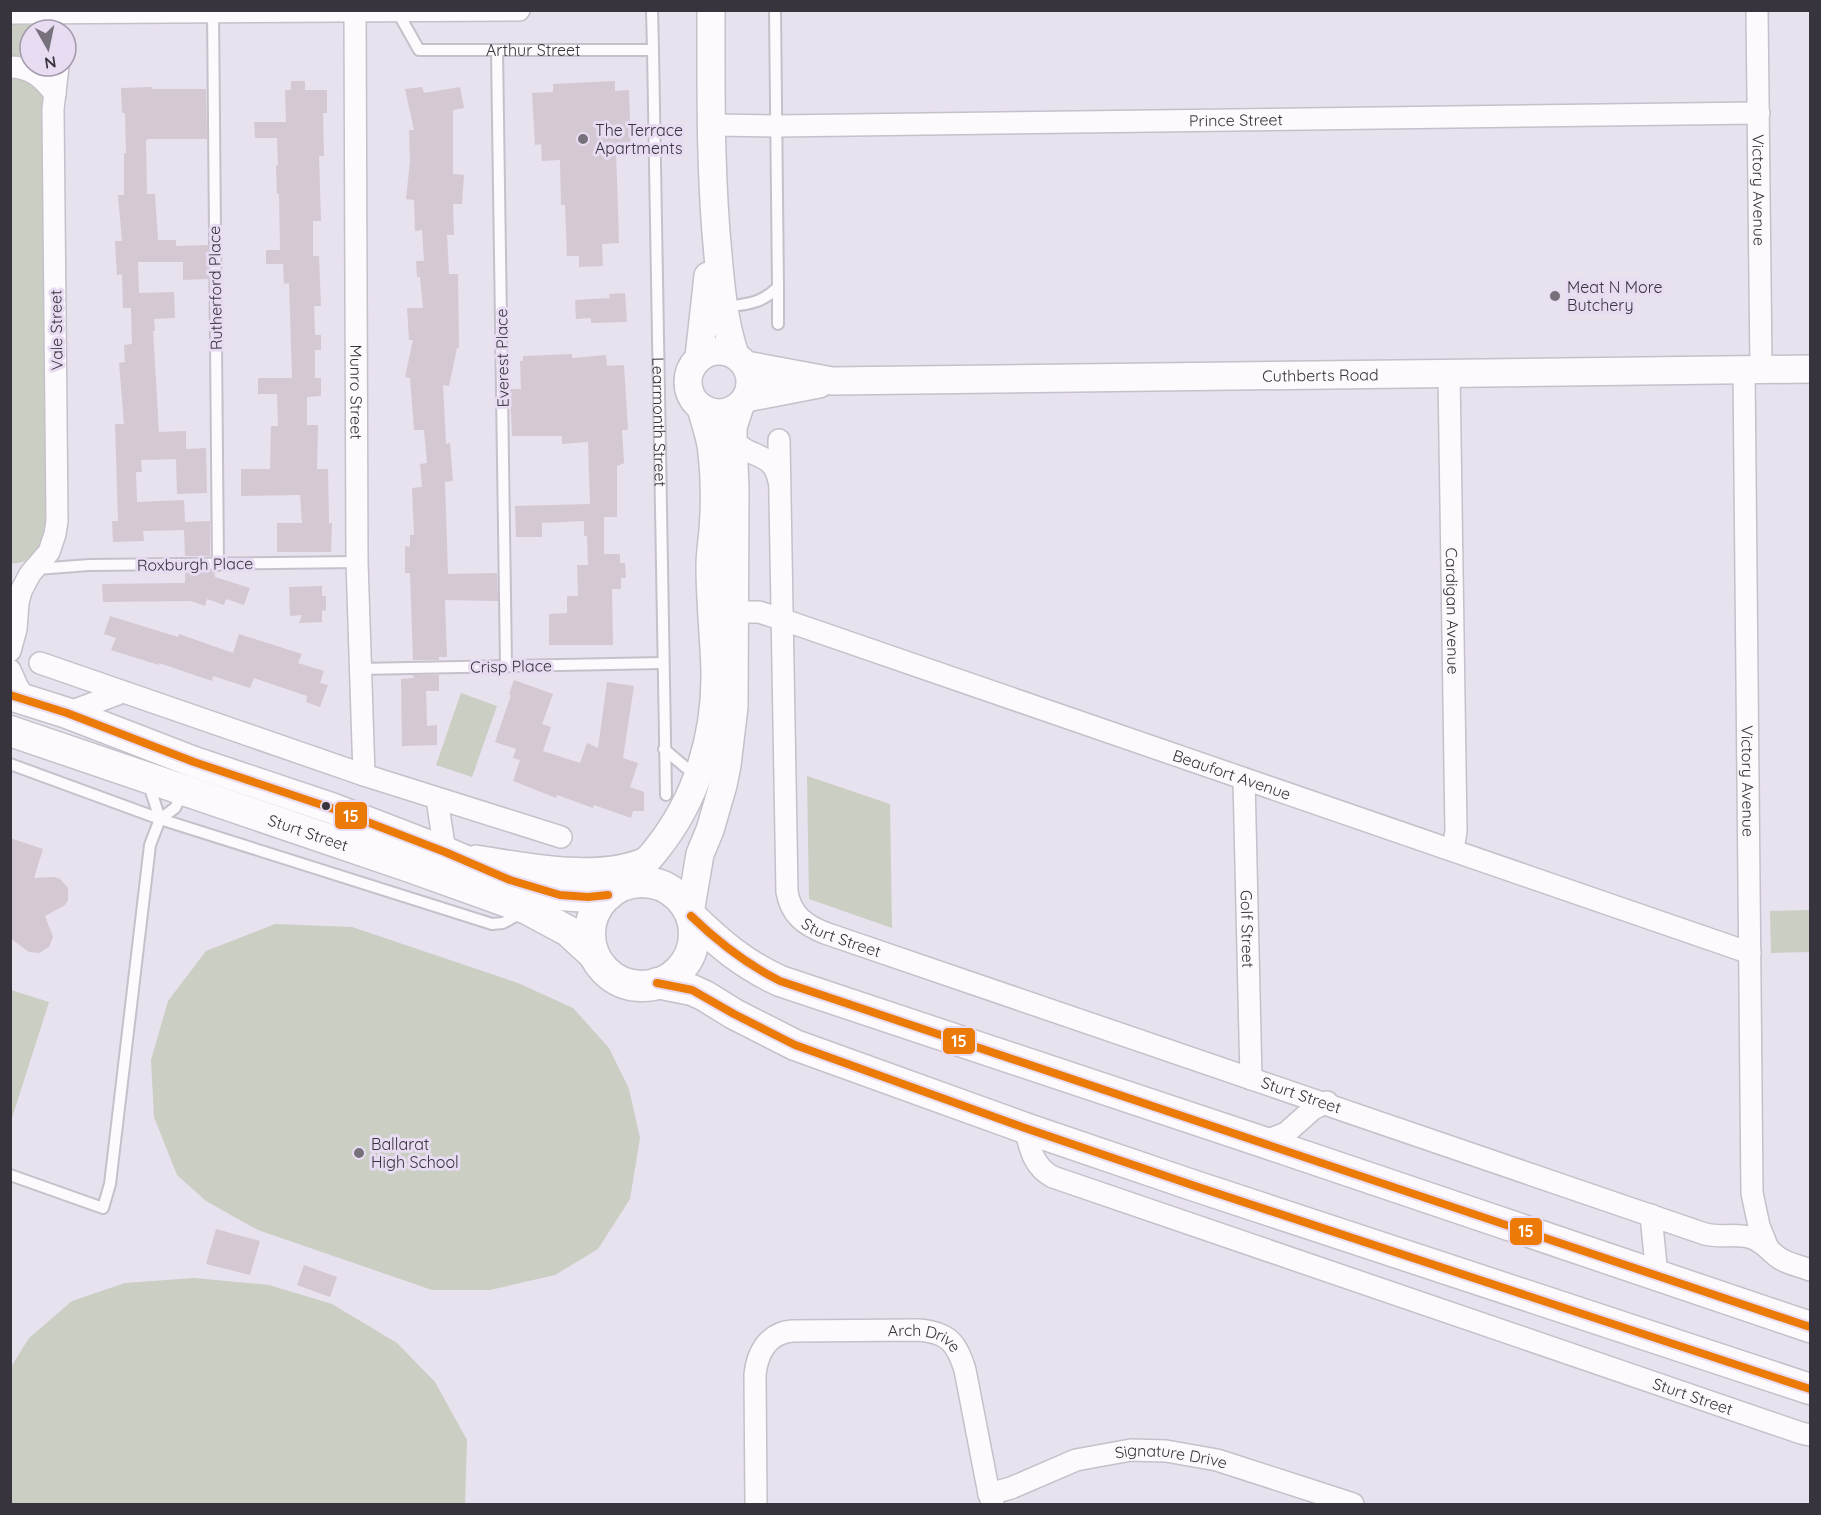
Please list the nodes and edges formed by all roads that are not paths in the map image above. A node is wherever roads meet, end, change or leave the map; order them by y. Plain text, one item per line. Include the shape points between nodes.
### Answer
1 (519, 10) edge
2 (652, 10) edge
3 (711, 10) edge
4 (775, 10) edge
5 (1757, 10) edge
6 (213, 11) edge
7 (356, 11) edge
8 (397, 11) edge
9 (10, 12) edge
10 (68, 17) edge
11 (497, 50) junction
12 (653, 50) junction
13 (10, 66) edge
14 (56, 78) edge
15 (54, 94) junction
16 (1759, 113) junction
17 (711, 125) junction
18 (777, 126) junction
19 (714, 221) junction
20 (778, 287) junction
21 (723, 307) junction
22 (778, 324) dead end
23 (699, 357) junction
24 (740, 360) junction
25 (1752, 369) junction
26 (1810, 369) edge
27 (1449, 373) junction
28 (832, 381) junction
29 (743, 402) junction
30 (701, 408) junction
31 (733, 440) junction
32 (779, 441) dead end
33 (780, 486) junction
34 (357, 562) junction
35 (218, 565) junction
36 (37, 566) junction
37 (10, 571) edge
38 (723, 612) junction
39 (781, 619) junction
40 (10, 651) edge
41 (40, 663) dead end
42 (663, 663) junction
43 (506, 665) junction
44 (10, 669) edge
45 (360, 669) junction
46 (123, 692) junction
47 (18, 698) edge
48 (67, 713) junction
49 (10, 731) edge
50 (664, 749) junction
51 (10, 764) edge
52 (364, 775) junction
53 (189, 776) junction
54 (145, 777) junction
55 (698, 777) junction
56 (1244, 779) junction
57 (666, 795) dead end
58 (437, 799) junction
59 (160, 819) junction
60 (561, 837) dead end
61 (1453, 849) junction
62 (450, 854) junction
63 (647, 861) junction
64 (615, 891) junction
65 (527, 909) junction
66 (691, 915) junction
67 (1750, 953) junction
68 (594, 955) junction
69 (657, 983) junction
70 (1251, 1079) junction
71 (1327, 1102) junction
72 (1025, 1128) junction
73 (1263, 1142) junction
74 (10, 1175) edge
75 (1752, 1193) junction
76 (1651, 1215) junction
77 (1736, 1236) junction
78 (1767, 1246) junction
79 (1810, 1270) edge
80 (1657, 1276) junction
81 (1810, 1327) edge
82 (1810, 1389) edge
83 (1810, 1435) edge
84 (991, 1499) edge
85 (756, 1504) edge
86 (1353, 1504) edge

1 - 8 street
2 - 12 lane
3 - 17 street
4 - 18 lane
5 - 16 street, Victory Avenue
6 - 7 street
6 - 10 street
6 - 35 lane, Rutherford Place
7 - 8 street
7 - 34 street, Munro Street
8 - 11 lane, Arthur Street via 419,50
9 - 10 street
11 - 12 lane, Arthur Street
11 - 43 lane, Everest Place
12 - 42 lane, Learmonth Street
13 - 15 street via 36,73
14 - 15 street, Vale Street
15 - 36 street, Vale Street via 57,499 55,534 49,552
16 - 18 street, Prince Street
16 - 25 street, Victory Avenue
17 - 18 street, Prince Street
17 - 19 street
18 - 20 lane
19 - 21 street
19 - 23 street
20 - 21 lane via 759,302
20 - 22 lane
21 - 24 street via 728,333
23 - 24 street via 726,351
23 - 30 street via 692,365 687,383 694,402
24 - 28 street, Cuthberts Road
24 - 29 street via 750,382
25 - 26 street, Cuthberts Road
25 - 27 street, Cuthberts Road
25 - 67 street, Victory Avenue
27 - 28 street, Cuthberts Road
27 - 61 street, Cardigan Avenue via 1456,831
28 - 29 street, Cuthberts Road
29 - 30 street via 733,410 717,414
29 - 31 street
30 - 38 street via 712,450 710,565
31 - 33 street via 741,448 770,461
31 - 38 street via 735,489
32 - 33 street
33 - 39 street
34 - 35 lane, Roxburgh Place
34 - 45 street, Munro Street
35 - 36 lane, Roxburgh Place
36 - 37 street
36 - 40 street, Vale Street via 21,591
38 - 39 street, Beaufort Avenue via 759,612
38 - 55 street via 714,707
38 - 66 street via 734,707 727,765 700,855
39 - 56 street, Beaufort Avenue
39 - 70 street, Sturt Street via 787,892 794,912 805,924
41 - 46 street
42 - 43 lane, Crisp Place
42 - 50 lane, Learmonth Street
43 - 45 lane, Crisp Place
44 - 47 street
45 - 52 street, Munro Street
46 - 48 street
46 - 52 street
47 - 48 main road, Sturt Street
48 - 53 main road, Sturt Street
49 - 54 main road, Sturt Street
50 - 55 lane
50 - 57 lane, Learmonth Street
51 - 59 lane
52 - 58 street
53 - 54 main road, Sturt Street
53 - 59 lane via 175,808
53 - 62 main road, Sturt Street via 331,808
53 - 65 main road, Sturt Street via 410,867
54 - 59 lane
55 - 63 street via 673,826
56 - 61 street, Beaufort Avenue
56 - 70 street, Golf Street
58 - 60 street
58 - 62 street
59 - 65 lane via 492,924 503,923
59 - 74 lane via 150,845 110,1184 103,1208
61 - 67 street, Beaufort Avenue
62 - 63 street via 576,871 624,869
62 - 64 main road, Sturt Street via 549,892 580,897
63 - 64 street
64 - 66 main road via 637,882 657,884 675,894
64 - 68 main road via 596,908 590,927
65 - 68 main road, Sturt Street via 568,931
66 - 69 main road via 693,941 687,960 674,974
66 - 73 main road via 723,947 780,981
67 - 75 street, Victory Avenue
68 - 69 main road via 605,971 620,981 638,986
69 - 72 main road via 698,993 795,1045
70 - 71 street, Sturt Street
71 - 73 street via 1286,1132
71 - 76 street, Sturt Street
72 - 82 main road
72 - 83 street, Sturt Street via 1036,1162 1053,1178
73 - 80 main road
75 - 77 street, Victory Avenue via 1751,1207
75 - 78 street, Victory Avenue
76 - 77 street, Sturt Street via 1711,1236
76 - 80 street
77 - 78 street, Sturt Street
78 - 79 street, Sturt Street via 1779,1258
80 - 81 main road
84 - 85 street, Arch Drive via 962,1362 949,1340 923,1330 797,1331 778,1334 758,1357
84 - 86 street, Signature Drive via 1076,1460 1131,1450 1166,1450 1217,1460

